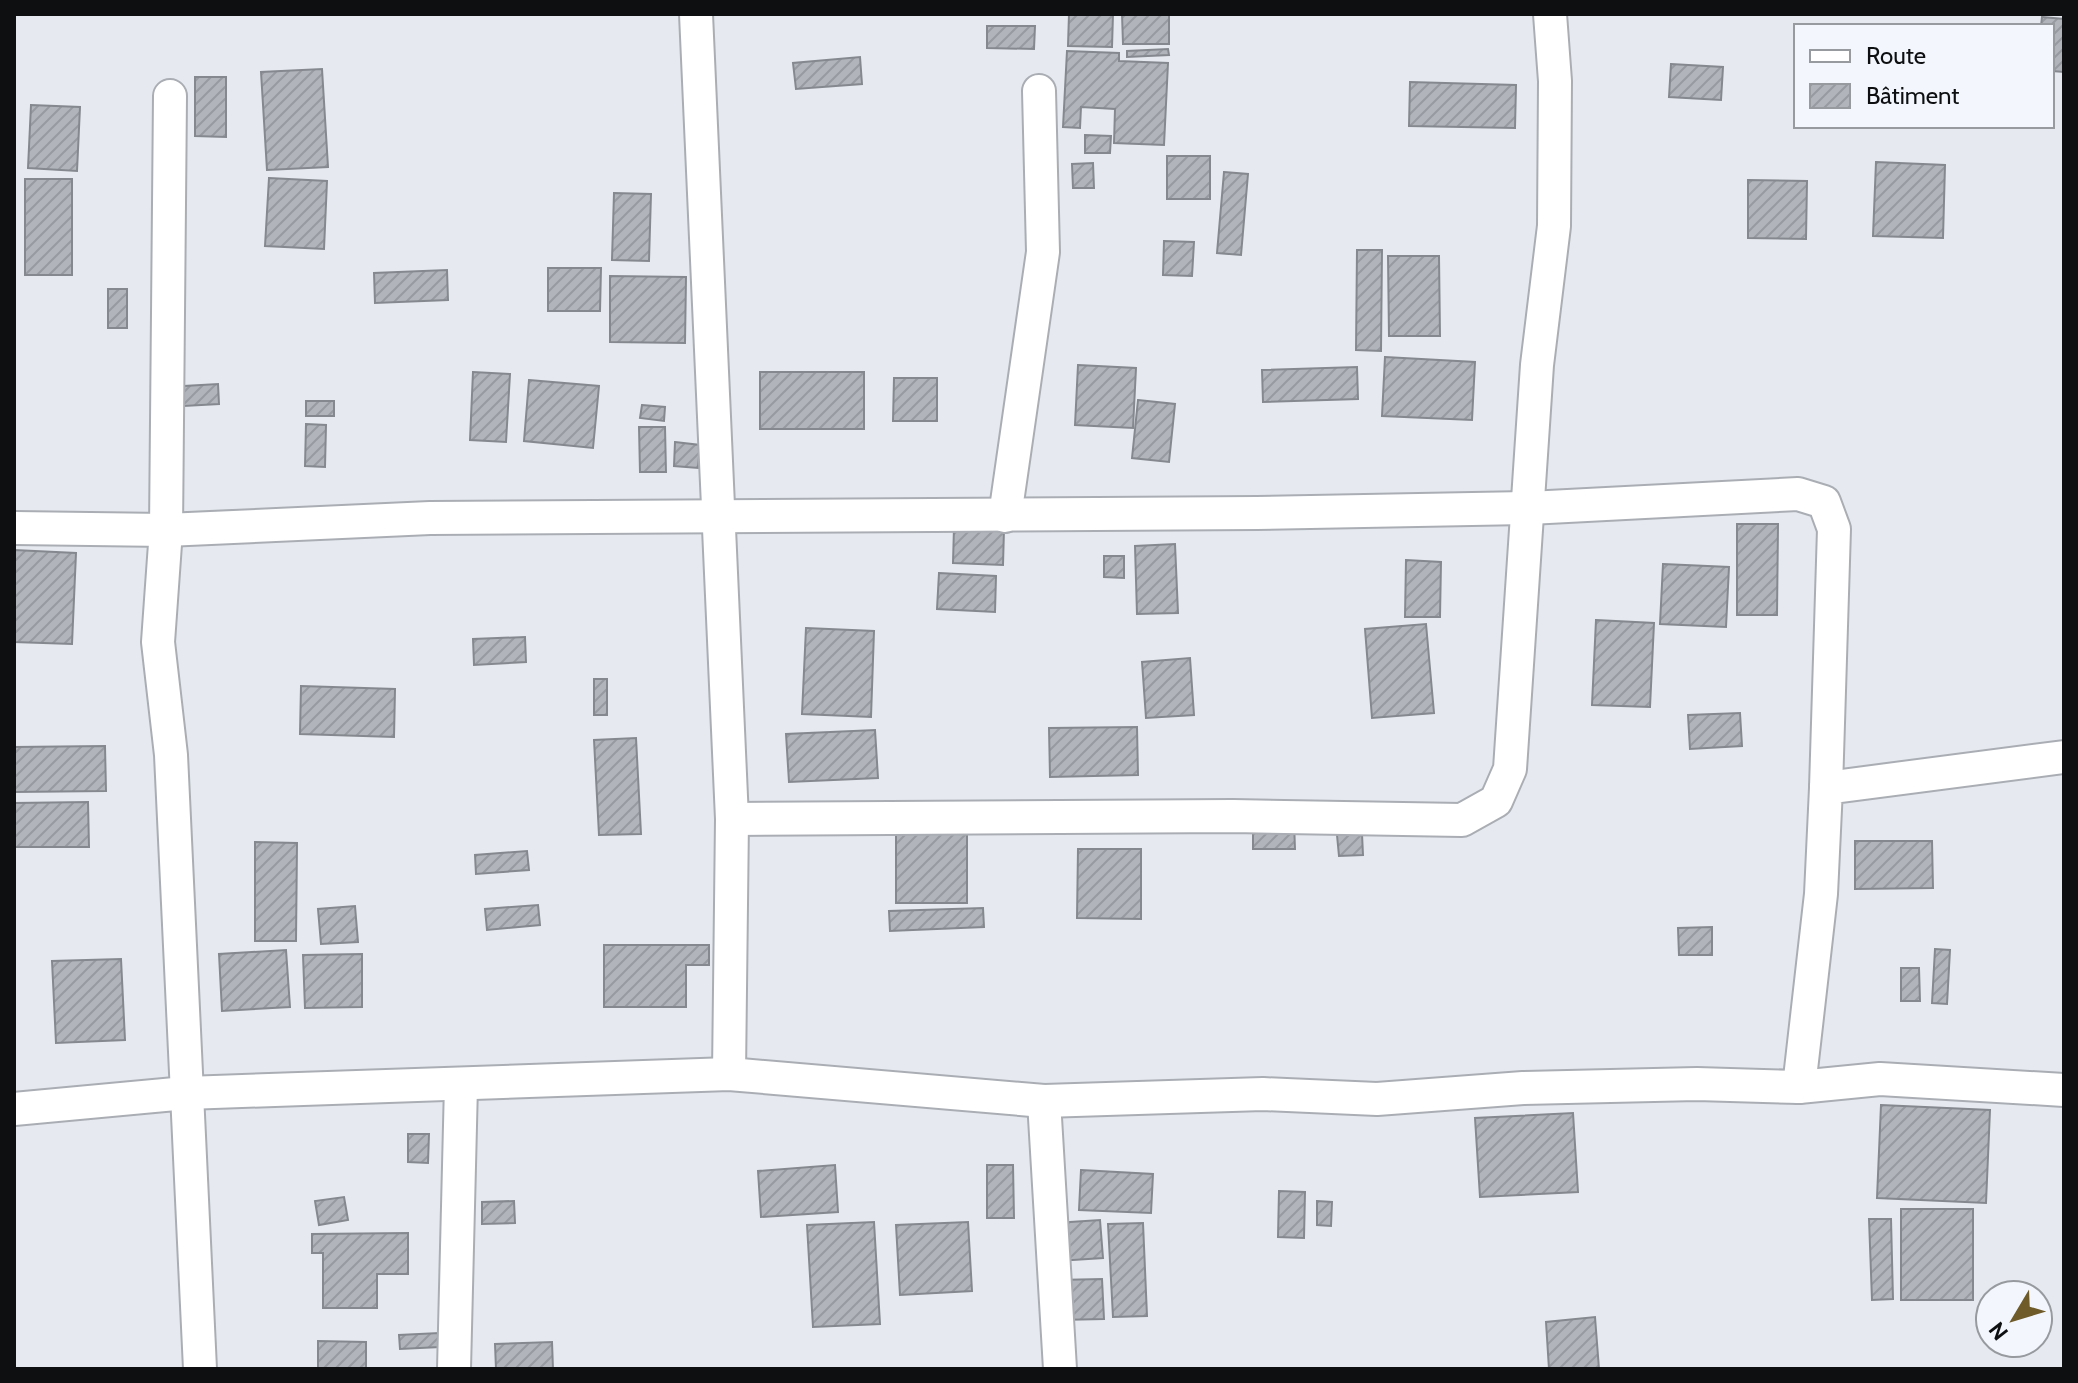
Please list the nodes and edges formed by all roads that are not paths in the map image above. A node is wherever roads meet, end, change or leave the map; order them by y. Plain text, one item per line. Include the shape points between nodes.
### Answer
1 (696, 14) edge
2 (1550, 14) edge
3 (1039, 91) dead end
4 (170, 96) dead end
5 (1529, 508) junction
6 (1005, 516) junction
7 (719, 518) junction
8 (14, 528) edge
9 (166, 530) junction
10 (2064, 757) edge
11 (1826, 788) junction
12 (732, 819) junction
13 (729, 1074) junction
14 (461, 1085) junction
15 (1799, 1087) junction
16 (2064, 1090) edge
17 (186, 1093) junction
18 (1044, 1101) junction
19 (14, 1109) edge
20 (200, 1369) edge
21 (454, 1369) edge
22 (1060, 1369) edge

1 - 7 street
2 - 5 street via 1554,226 1537,365
3 - 6 street via 1043,252
4 - 9 street
5 - 6 street
5 - 11 street via 1798,494 1824,502 1834,529
5 - 12 street via 1510,769 1496,801 1462,820
6 - 7 street
7 - 9 street via 430,518
7 - 12 street
8 - 9 street
9 - 17 street via 158,642 171,755
10 - 11 street
11 - 15 street via 1821,894
12 - 13 street
13 - 14 street
13 - 18 street
14 - 17 street
14 - 21 street
15 - 16 street via 1880,1079
15 - 18 street via 1697,1084 1523,1088 1377,1099 1263,1094
17 - 19 street
17 - 20 street
18 - 22 street

